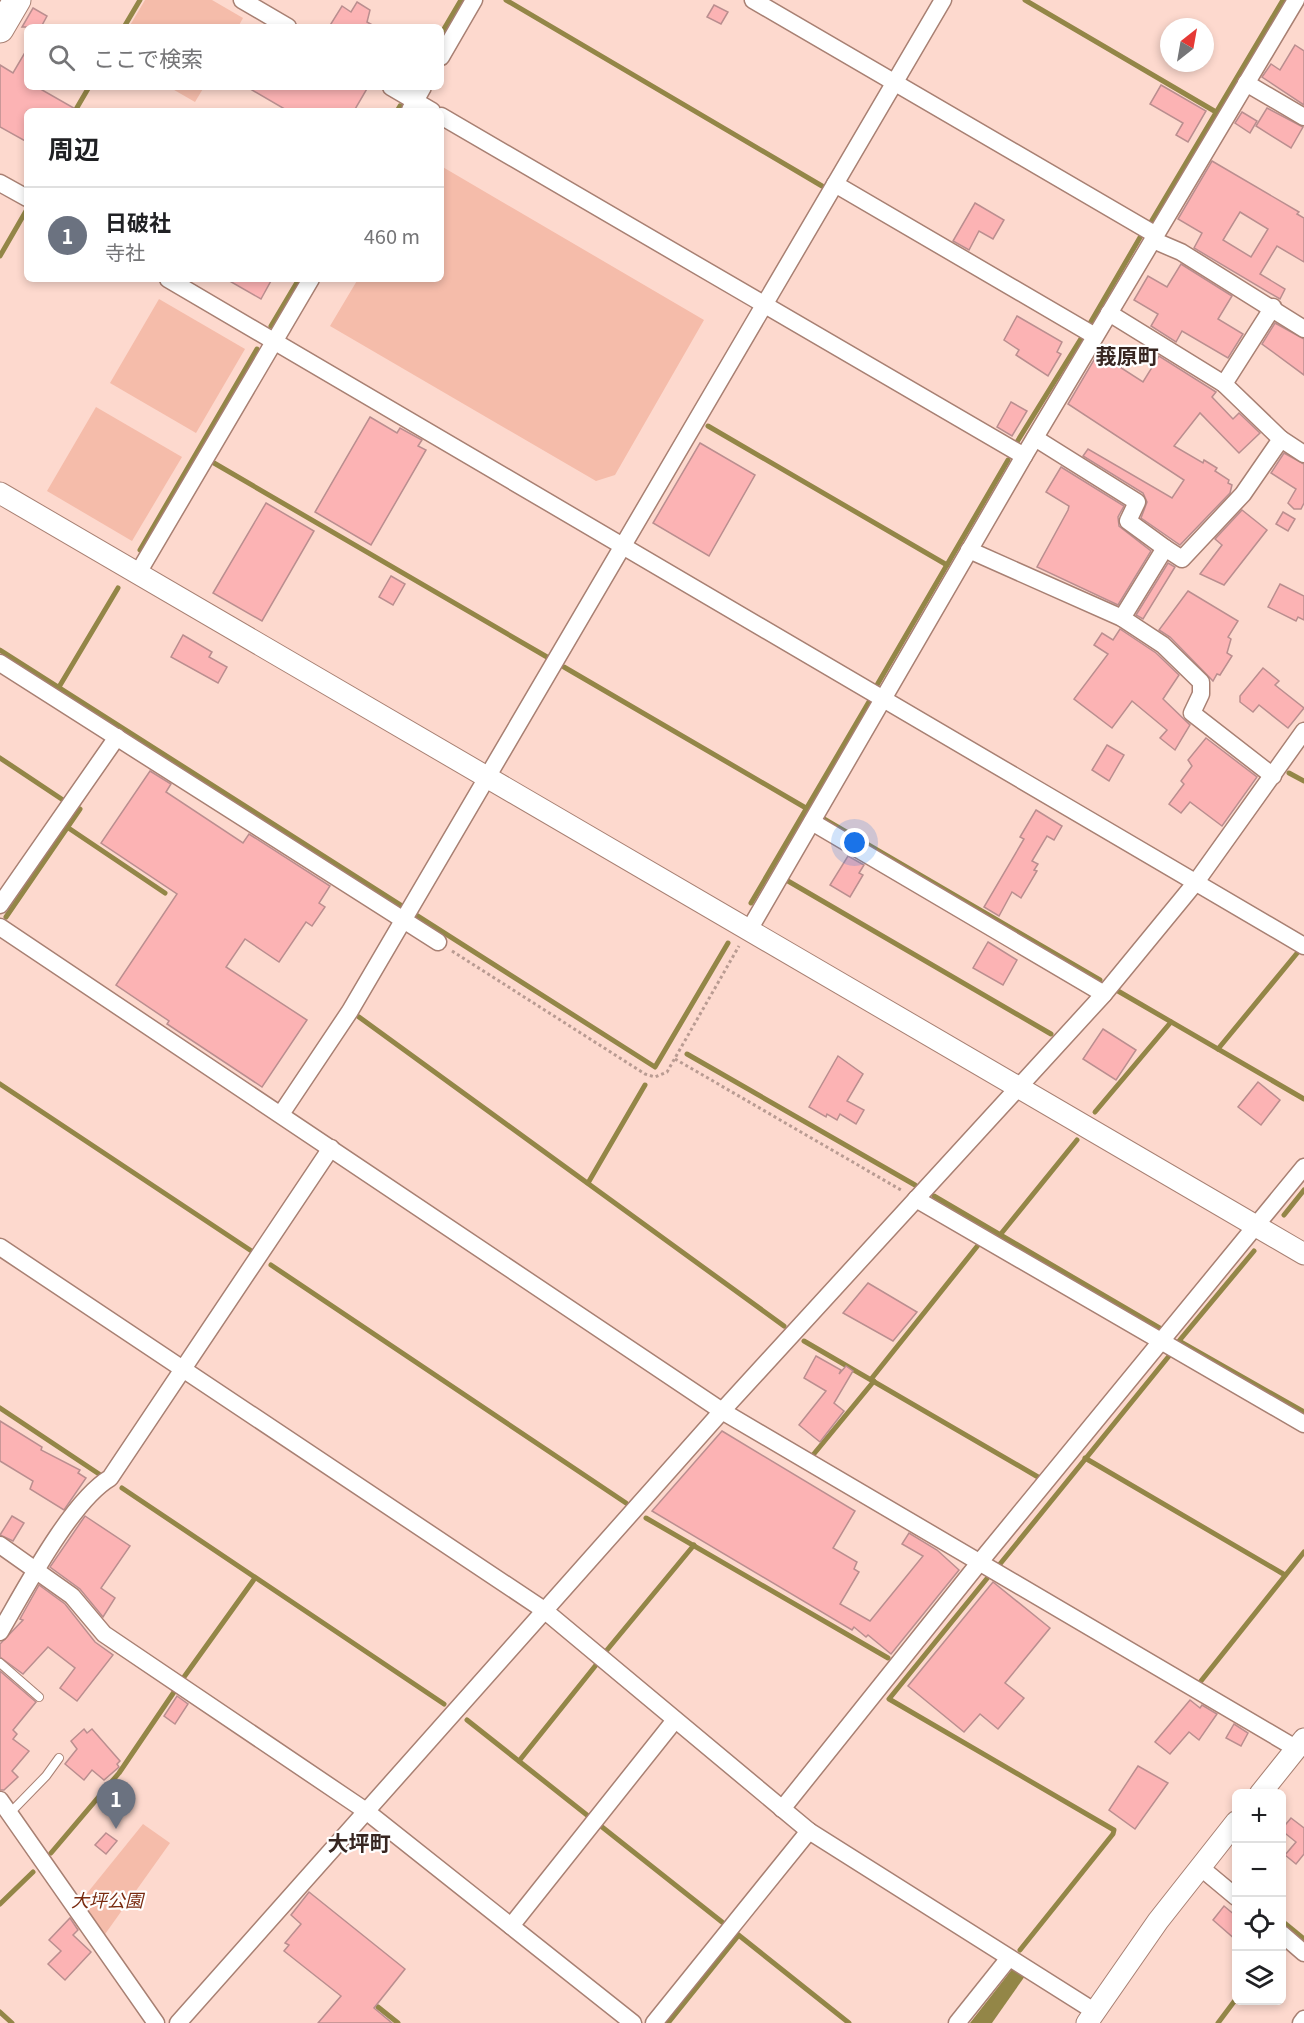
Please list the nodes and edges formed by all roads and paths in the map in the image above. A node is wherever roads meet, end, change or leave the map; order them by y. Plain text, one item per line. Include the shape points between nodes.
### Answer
1 (17, 0) edge
2 (242, 0) edge
3 (474, 0) edge
4 (753, 0) edge
5 (943, 0) edge
6 (1296, 0) edge
7 (283, 24) edge
8 (0, 29) edge
9 (444, 52) edge
10 (894, 82) junction
11 (1246, 83) junction
12 (397, 90) edge
13 (416, 100) edge
14 (1304, 117) edge
15 (444, 118) edge
16 (0, 183) edge
17 (835, 184) junction
18 (24, 196) edge
19 (1154, 237) junction
20 (173, 282) edge
21 (309, 282) edge
22 (765, 305) junction
23 (1272, 307) junction
24 (1109, 313) junction
25 (1304, 328) edge
26 (1095, 336) junction
27 (275, 340) junction
28 (1224, 384) junction
29 (1035, 438) junction
30 (1281, 439) junction
31 (1304, 454) edge
32 (1024, 456) junction
33 (0, 493) edge
34 (624, 545) junction
35 (1165, 548) junction
36 (969, 550) junction
37 (138, 573) junction
38 (1122, 618) junction
39 (0, 663) edge
40 (884, 698) junction
41 (1304, 730) edge
42 (117, 737) junction
43 (1273, 776) junction
44 (488, 778) junction
45 (812, 822) junction
46 (1196, 882) junction
47 (0, 905) edge
48 (407, 913) junction
49 (0, 927) edge
50 (749, 930) junction
51 (438, 942) joint
52 (1304, 946) edge
53 (1104, 994) junction
54 (675, 1059) junction
55 (1018, 1087) junction
56 (281, 1114) junction
57 (332, 1148) junction
58 (1304, 1167) edge
59 (916, 1198) junction
60 (1256, 1226) junction
61 (0, 1247) edge
62 (1304, 1254) edge
63 (1162, 1341) junction
64 (183, 1369) junction
65 (722, 1411) junction
66 (1304, 1424) edge
67 (0, 1545) edge
68 (979, 1563) junction
69 (35, 1572) junction
70 (544, 1610) junction
71 (0, 1632) edge
72 (0, 1663) edge
73 (39, 1697) dead end
74 (675, 1720) junction
75 (1300, 1744) edge
76 (59, 1758) dead end
77 (1264, 1789) edge
78 (5, 1807) edge
79 (782, 1809) junction
80 (366, 1811) junction
81 (1232, 1827) edge
82 (809, 1832) junction
83 (1200, 1867) junction
84 (1232, 1894) edge
85 (511, 1926) junction
86 (1286, 1938) edge
87 (1304, 1953) edge
88 (1009, 1958) junction
89 (1091, 2017) edge
90 (1304, 2019) edge
91 (156, 2023) edge
92 (178, 2023) edge
93 (633, 2023) edge
94 (654, 2023) edge
95 (957, 2023) edge
96 (1301, 2023) edge

1 - 8 main road
2 - 7 street
3 - 9 street
4 - 10 street
5 - 10 street
6 - 11 street
10 - 17 street
10 - 19 street
11 - 14 street
11 - 19 street
12 - 13 street
15 - 22 street
16 - 18 street
17 - 22 street
17 - 26 street
19 - 23 street
19 - 24 street
20 - 27 street
21 - 27 street
22 - 32 street
22 - 34 street
23 - 25 street
23 - 28 street
24 - 26 street
24 - 28 street
26 - 29 street
27 - 34 street
27 - 37 street
28 - 30 street
29 - 32 street
29 - 35 street via 1137,502 1128,521
30 - 31 street
30 - 35 street via 1243,494 1182,559
32 - 36 street
33 - 37 street
34 - 40 street
34 - 44 street
35 - 38 street
36 - 38 street
36 - 40 street
37 - 44 street
38 - 43 street via 1163,645 1201,682 1201,694 1192,713
39 - 42 street
40 - 45 street
40 - 46 street
41 - 43 street
42 - 47 street
42 - 48 street
43 - 46 street
44 - 48 street
44 - 50 street
45 - 50 street
45 - 53 street
46 - 52 street
46 - 53 street
48 - 51 street
48 - 56 street via 351,1011
49 - 56 street
50 - 54 path
50 - 55 street
51 - 54 path via 645,1074 661,1077
53 - 55 street
54 - 59 path
55 - 59 street
55 - 60 street
56 - 57 street
57 - 64 street
57 - 65 street
58 - 60 street
59 - 63 street
59 - 65 street
60 - 62 street
60 - 63 street
61 - 64 street
63 - 66 street
63 - 68 street
64 - 69 street via 110,1478 83,1503
64 - 70 street
65 - 68 street
65 - 70 street
67 - 69 street
68 - 75 street
68 - 79 street
69 - 71 street
69 - 80 street via 72,1596 104,1634
70 - 74 street
70 - 80 street
72 - 73 lane
74 - 79 street
74 - 85 street
75 - 77 street
76 - 78 lane via 46,1776
78 - 91 street
79 - 82 street
80 - 85 street
80 - 92 street
81 - 83 street
82 - 88 street
82 - 94 street
83 - 84 street
83 - 89 street
85 - 93 street
86 - 87 street
88 - 89 street
88 - 95 street
90 - 96 street

